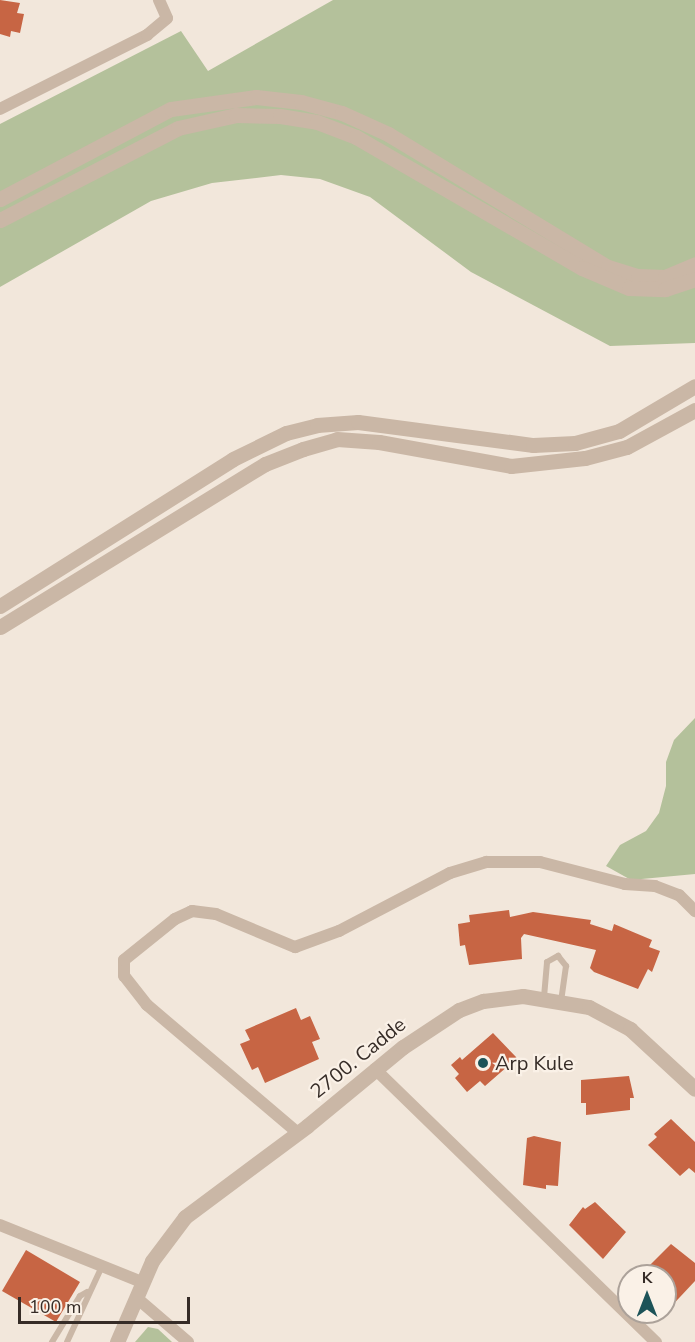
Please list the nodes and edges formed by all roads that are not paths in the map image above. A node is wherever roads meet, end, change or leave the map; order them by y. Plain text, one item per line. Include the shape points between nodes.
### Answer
1 (159, 0) edge
2 (0, 109) edge
3 (0, 199) edge
4 (0, 220) edge
5 (695, 264) edge
6 (695, 279) edge
7 (695, 386) edge
8 (695, 410) edge
9 (0, 606) edge
10 (0, 627) edge
11 (695, 911) edge
12 (544, 997) junction
13 (561, 1000) junction
14 (375, 1069) junction
15 (695, 1089) edge
16 (298, 1133) junction
17 (0, 1225) edge
18 (103, 1263) junction
19 (142, 1282) junction
20 (87, 1293) junction
21 (138, 1299) junction
22 (52, 1342) edge
23 (67, 1342) edge
24 (117, 1342) edge
25 (188, 1342) edge
26 (656, 1342) edge

1 - 2 street via 167,18 147,35
3 - 5 street via 171,109 256,97 342,113 388,134 608,267 638,276 665,277
4 - 6 street via 178,128 236,115 280,116 317,122 356,137 544,247 629,288 664,289
7 - 9 street via 619,431 575,443 532,445 358,422 317,425 286,433 233,459
8 - 10 street via 627,447 585,458 511,466 379,442 337,439 303,449 265,464
11 - 16 street via 679,895 655,886 625,884 540,862 486,862 450,873 339,931 295,946 216,914 192,911 175,919 124,960 124,976 147,1005
12 - 13 street, 2700. Cadde
12 - 13 lane via 547,962 558,956 566,966
12 - 14 street, 2700. Cadde via 504,997 459,1010
13 - 15 street, 2700. Cadde via 589,1007 630,1029
14 - 16 street, 2700. Cadde
14 - 26 street
16 - 19 street, 2700. Cadde via 184,1217
17 - 18 street
18 - 19 street
18 - 20 lane
19 - 21 street, 2700. Cadde
20 - 22 lane via 80,1296
20 - 23 lane via 83,1311
21 - 24 street, 2700. Cadde
21 - 25 street

